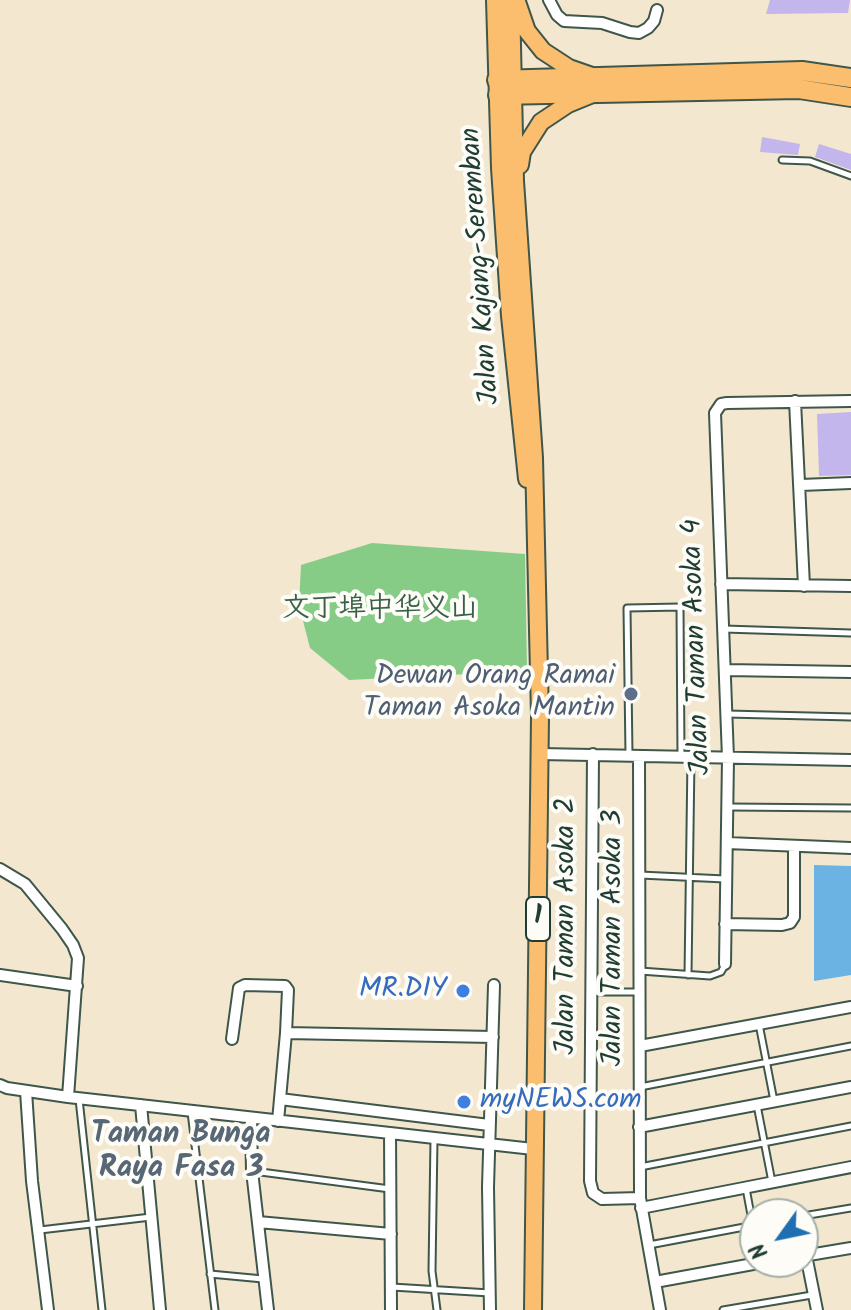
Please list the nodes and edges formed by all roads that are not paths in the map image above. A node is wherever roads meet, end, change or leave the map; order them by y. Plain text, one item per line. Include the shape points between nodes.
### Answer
1 (495, 0) edge
2 (514, 0) edge
3 (549, 0) edge
4 (657, 10) dead end
5 (851, 78) edge
6 (594, 85) junction
7 (505, 87) junction
8 (851, 97) edge
9 (782, 160) dead end
10 (851, 176) edge
11 (515, 181) junction
12 (795, 401) junction
13 (851, 401) edge
14 (851, 483) edge
15 (801, 485) junction
16 (535, 528) junction
17 (721, 584) junction
18 (804, 586) junction
19 (851, 586) edge
20 (723, 629) junction
21 (851, 633) edge
22 (725, 670) junction
23 (851, 672) edge
24 (726, 714) junction
25 (851, 717) edge
26 (540, 754) junction
27 (593, 754) junction
28 (634, 756) junction
29 (686, 756) junction
30 (728, 758) junction
31 (851, 760) edge
32 (728, 807) junction
33 (851, 808) edge
34 (727, 843) junction
35 (794, 846) junction
36 (851, 848) edge
37 (0, 869) edge
38 (639, 875) junction
39 (688, 877) junction
40 (726, 879) junction
41 (725, 924) junction
42 (725, 964) joint
43 (639, 971) junction
44 (0, 975) edge
45 (688, 975) junction
46 (494, 985) dead end
47 (77, 986) junction
48 (591, 992) junction
49 (639, 992) junction
50 (851, 1007) edge
51 (759, 1023) junction
52 (286, 1033) junction
53 (493, 1037) junction
54 (232, 1039) dead end
55 (640, 1046) junction
56 (851, 1046) edge
57 (767, 1062) junction
58 (0, 1085) edge
59 (639, 1087) junction
60 (851, 1087) edge
61 (26, 1091) junction
62 (73, 1098) junction
63 (280, 1099) junction
64 (775, 1102) junction
65 (141, 1105) junction
66 (757, 1105) junction
67 (191, 1111) junction
68 (251, 1118) junction
69 (278, 1121) junction
70 (489, 1125) junction
71 (851, 1126) edge
72 (639, 1127) junction
73 (390, 1133) junction
74 (434, 1138) junction
75 (765, 1143) junction
76 (489, 1144) junction
77 (533, 1149) junction
78 (639, 1167) junction
79 (851, 1167) edge
80 (252, 1171) junction
81 (772, 1183) junction
82 (746, 1188) junction
83 (391, 1189) junction
84 (748, 1198) edge
85 (640, 1203) junction
86 (851, 1208) edge
87 (819, 1213) edge
88 (151, 1217) junction
89 (258, 1222) junction
90 (92, 1225) junction
91 (739, 1228) edge
92 (39, 1231) junction
93 (391, 1234) junction
94 (648, 1245) junction
95 (851, 1248) edge
96 (819, 1253) edge
97 (739, 1266) edge
98 (210, 1274) junction
99 (810, 1278) edge
100 (264, 1279) junction
101 (655, 1282) junction
102 (391, 1287) junction
103 (435, 1290) junction
104 (490, 1293) junction
105 (814, 1295) junction
106 (48, 1310) edge
107 (102, 1310) edge
108 (160, 1310) edge
109 (215, 1310) edge
110 (268, 1310) edge
111 (391, 1310) edge
112 (437, 1310) edge
113 (490, 1310) edge
114 (533, 1310) edge
115 (660, 1310) edge
116 (723, 1310) edge
117 (817, 1310) edge

1 - 7 main road, Jalan Kajang-Seremban / 1
2 - 6 main road via 527,31 543,51
2 - 7 main road, Jalan Kajang-Seremban / 1
3 - 4 street via 564,21 602,23 639,33 648,28
5 - 6 highway via 802,71
6 - 7 highway
6 - 8 highway via 799,89
6 - 11 main road via 541,122 522,152
7 - 11 main road, Jalan Kajang-Seremban / 1
7 - 16 main road, Jalan Kajang-Seremban / 1 via 510,316
9 - 10 lane via 810,161
11 - 16 main road, Jalan Kajang-Seremban / 1
12 - 13 street
12 - 15 street
12 - 17 street, Jalan Taman Asoka 4 via 727,403 715,413
14 - 15 street
15 - 18 street
16 - 26 main road, Jalan Kajang-Seremban / 1
17 - 18 street
17 - 20 street, Jalan Taman Asoka 4
18 - 19 street
20 - 21 lane
20 - 22 street, Jalan Taman Asoka 4
22 - 23 street
22 - 24 street, Jalan Taman Asoka 4
24 - 25 lane
24 - 30 street, Jalan Taman Asoka 4
26 - 27 street
26 - 77 main road, Jalan Kajang-Seremban / 1
27 - 28 street
27 - 48 street, Jalan Taman Asoka 2
28 - 29 street
28 - 29 lane via 627,608 680,607
28 - 38 street, Jalan Taman Asoka 3
29 - 30 street
29 - 39 lane
30 - 31 street
30 - 32 street, Jalan Taman Asoka 4
32 - 33 lane
32 - 34 street, Jalan Taman Asoka 4
34 - 35 street
34 - 40 street, Jalan Taman Asoka 4
35 - 36 street
35 - 41 street via 790,923
37 - 47 street via 25,884 73,945
38 - 39 lane
38 - 43 street, Jalan Taman Asoka 3
39 - 40 lane
39 - 45 lane
40 - 41 street, Jalan Taman Asoka 4
41 - 42 street, Jalan Taman Asoka 4
42 - 45 lane via 710,976
43 - 45 lane
43 - 49 street, Jalan Taman Asoka 3
44 - 47 street
46 - 53 street
47 - 62 street
48 - 49 lane
48 - 85 street, Jalan Taman Asoka 2 via 590,1181 593,1193 602,1199
49 - 55 street, Jalan Taman Asoka 3
50 - 51 street
51 - 55 street
51 - 57 lane
52 - 53 street
52 - 54 street via 285,986 245,985 237,990
52 - 63 street
53 - 70 street
55 - 59 street, Jalan Taman Asoka 3
56 - 57 lane
57 - 59 lane
57 - 64 lane
58 - 61 street
59 - 72 street, Jalan Taman Asoka 3
60 - 64 street
61 - 62 street
61 - 92 street
62 - 65 street
62 - 90 lane
63 - 69 street
63 - 70 street
64 - 66 street
65 - 67 street
65 - 88 street
66 - 72 street
66 - 75 lane
67 - 68 street
67 - 98 lane
68 - 69 street
68 - 80 street
69 - 73 street
70 - 76 street
71 - 75 lane
72 - 78 street, Jalan Taman Asoka 3
73 - 74 street
73 - 83 street
74 - 76 street
74 - 103 lane
75 - 78 lane
75 - 81 lane
76 - 77 street
76 - 104 street
77 - 114 main road, Jalan Kajang-Seremban / 1
78 - 85 street, Jalan Taman Asoka 3
79 - 81 street
80 - 83 lane
80 - 89 street
81 - 82 street
82 - 84 lane
82 - 85 street
83 - 93 street
85 - 94 street, Jalan Taman Asoka 3
86 - 87 lane
88 - 90 lane
88 - 108 street
89 - 93 street
89 - 100 street
90 - 92 lane
90 - 107 lane
91 - 94 lane
92 - 106 street
93 - 102 street
94 - 101 street, Jalan Taman Asoka 3
95 - 96 street
97 - 101 street
98 - 100 lane
98 - 109 lane
99 - 105 street
100 - 110 street
101 - 115 street, Jalan Taman Asoka 3
102 - 103 lane
102 - 111 street
103 - 104 lane
103 - 112 lane
104 - 113 street
105 - 116 lane
105 - 117 street

